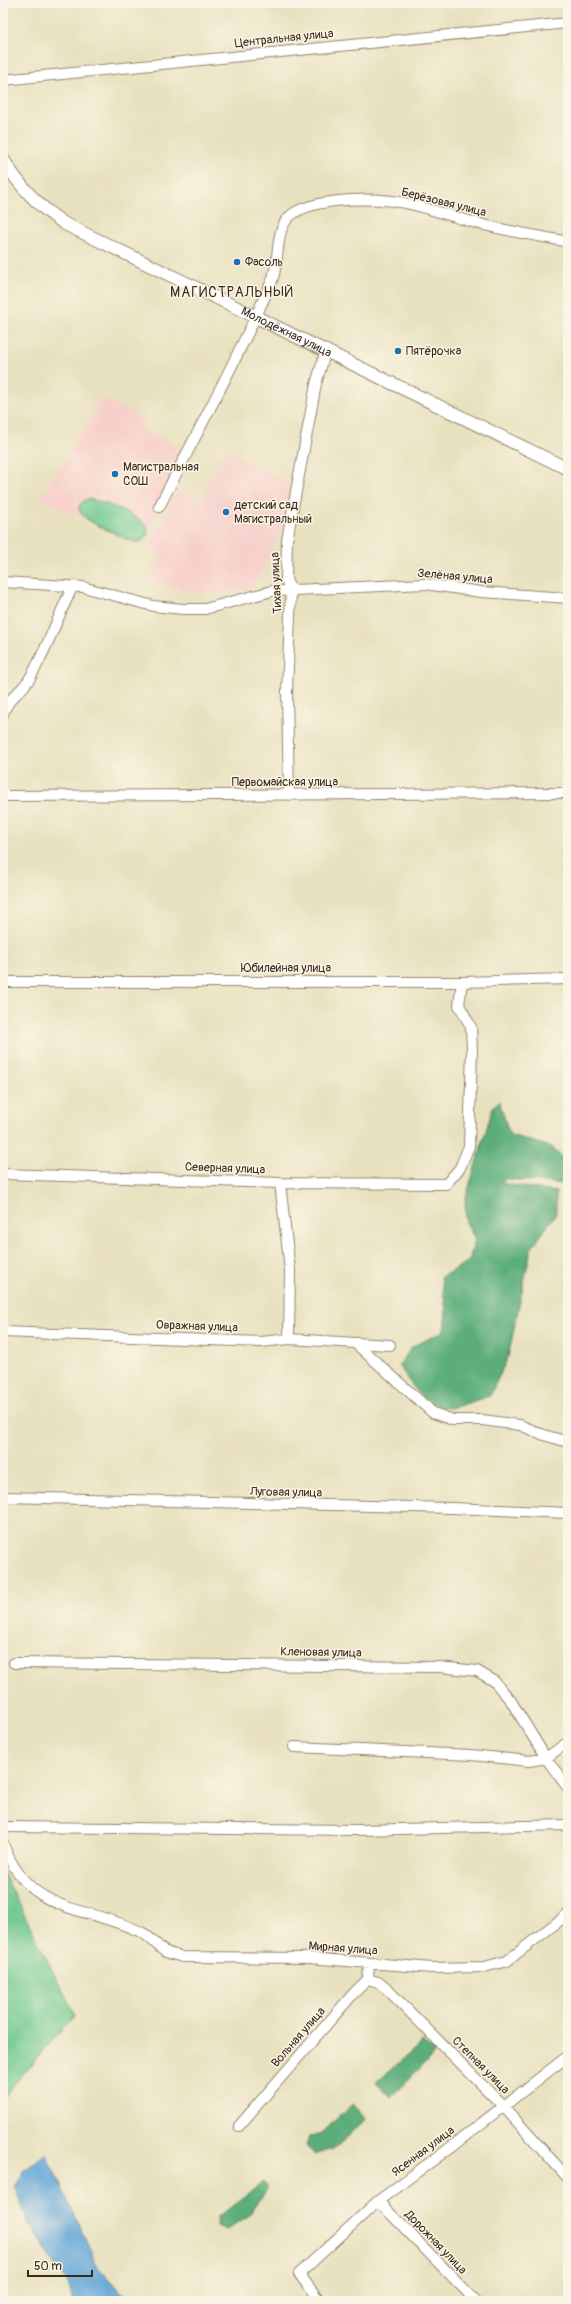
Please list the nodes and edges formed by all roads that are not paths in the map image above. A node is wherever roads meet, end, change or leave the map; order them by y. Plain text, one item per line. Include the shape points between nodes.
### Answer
1 (568, 23) edge
2 (3, 80) edge
3 (3, 159) edge
4 (568, 242) edge
5 (256, 317) junction
6 (326, 350) junction
7 (568, 469) edge
8 (159, 507) dead end
9 (3, 582) edge
10 (73, 586) junction
11 (292, 590) junction
12 (568, 598) edge
13 (3, 714) edge
14 (568, 793) edge
15 (289, 795) junction
16 (3, 796) edge
17 (568, 980) edge
18 (3, 982) edge
19 (462, 982) junction
20 (3, 1174) edge
21 (280, 1182) junction
22 (3, 1332) edge
23 (289, 1339) junction
24 (356, 1344) junction
25 (390, 1345) dead end
26 (568, 1442) edge
27 (3, 1497) edge
28 (568, 1513) edge
29 (14, 1663) dead end
30 (568, 1742) edge
31 (294, 1747) dead end
32 (546, 1758) junction
33 (568, 1788) edge
34 (3, 1826) edge
35 (568, 1826) edge
36 (3, 1844) edge
37 (568, 1914) edge
38 (369, 1963) junction
39 (368, 1979) junction
40 (568, 2056) edge
41 (503, 2106) junction
42 (239, 2126) dead end
43 (568, 2178) edge
44 (378, 2201) junction
45 (320, 2301) edge
46 (476, 2301) edge

1 - 2 street, Центральная улица
3 - 5 street, Молодёжная улица via 27,194 65,224
4 - 5 street, Берёзовая улица via 485,225 409,204 360,200 325,202 305,207 292,214 284,223 278,236 279,256 276,274
5 - 6 street, Молодёжная улица
5 - 8 street
6 - 7 street, Молодёжная улица
6 - 11 street, Тихая улица via 316,384 287,540 286,580
9 - 10 street, Зелёная улица
10 - 11 street, Зелёная улица via 153,606 183,609 205,609 272,591
10 - 13 street via 29,680 8,700
11 - 12 street, Зелёная улица via 425,584 480,592
11 - 15 street, Тихая улица via 287,692
14 - 15 street, Первомайская улица
15 - 16 street, Первомайская улица
17 - 19 street, Юбилейная улица
18 - 19 street, Юбилейная улица
19 - 21 street, Северная улица via 459,1005 471,1027 472,1050 469,1146 460,1168 446,1184
20 - 21 street, Северная улица
21 - 23 street via 290,1270
22 - 23 street, Овражная улица via 261,1342
23 - 24 street, Овражная улица
24 - 25 street, Овражная улица
24 - 26 street via 433,1413 453,1420 482,1420 520,1425
27 - 28 street, Луговая улица
29 - 32 street, Кленовая улица via 439,1667 477,1670 494,1681 511,1701
30 - 32 street
31 - 32 street via 529,1761
32 - 33 street, Кленовая улица
34 - 35 street via 359,1830
36 - 38 street, Мирная улица via 8,1857 25,1881 47,1900 142,1932 165,1951 182,1957 309,1958
37 - 38 street, Мирная улица via 501,1964 484,1967 432,1968
38 - 39 street
39 - 41 street, Степная улица via 378,1982 388,1990
39 - 42 street, Вольная улица
40 - 41 street, Ясенная улица
41 - 43 street, Степная улица
41 - 44 street, Ясенная улица
44 - 45 street, Ясенная улица via 299,2274
44 - 46 street, Дорожная улица

